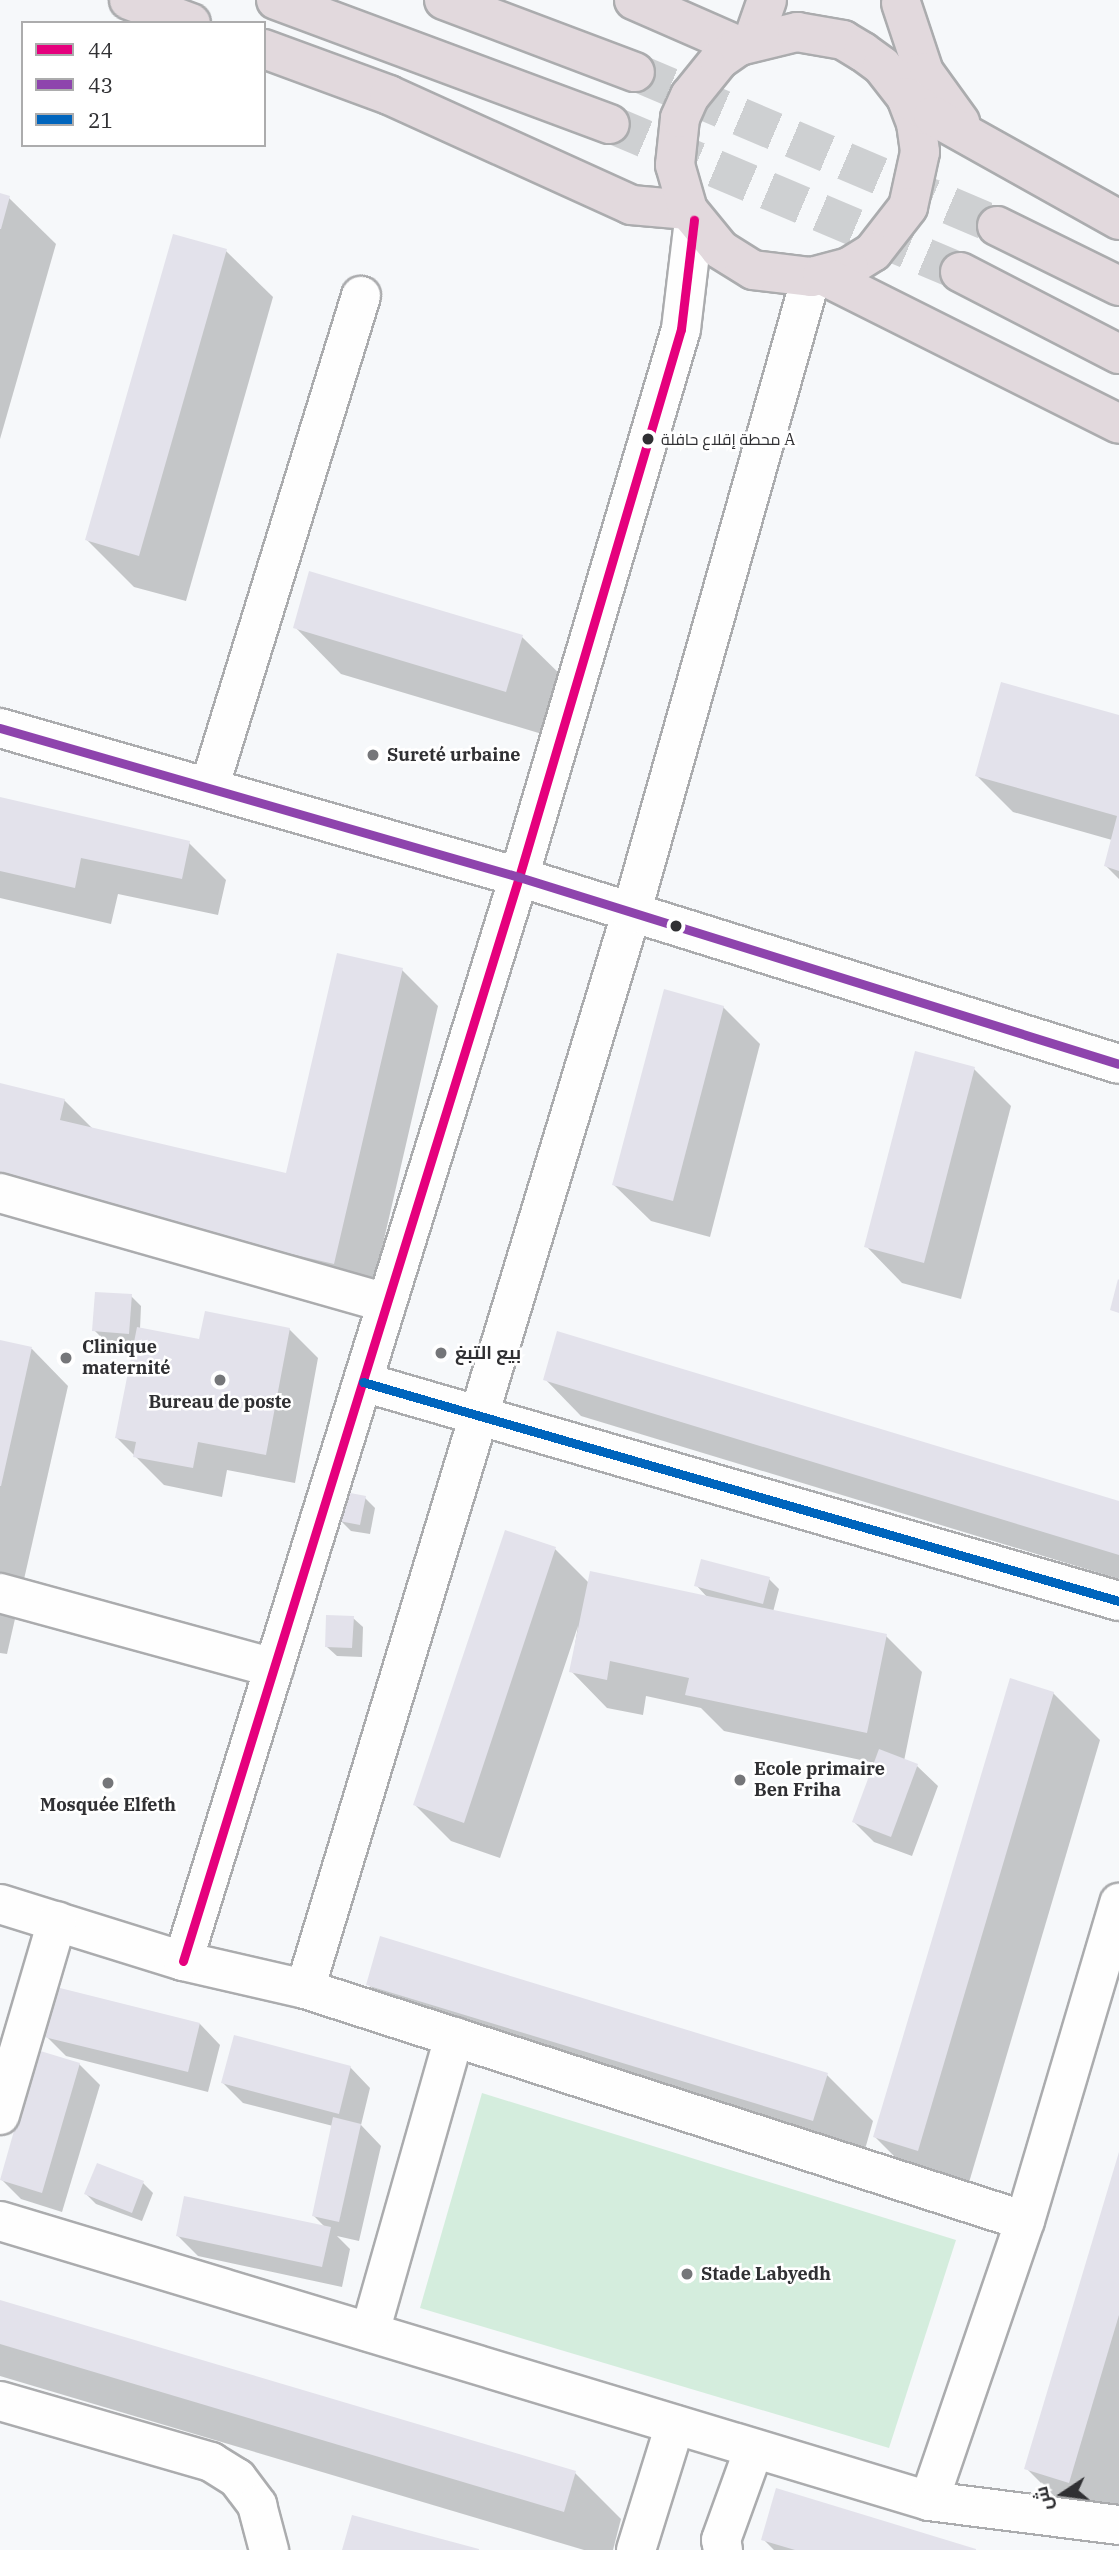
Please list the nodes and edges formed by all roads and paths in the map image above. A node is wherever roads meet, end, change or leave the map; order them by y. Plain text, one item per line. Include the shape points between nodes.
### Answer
1 (129, 0) edge
2 (276, 0) edge
3 (444, 0) edge
4 (634, 0) edge
5 (767, 0) edge
6 (902, 1) edge
7 (186, 21) edge
8 (746, 43) junction
9 (266, 50) edge
10 (635, 72) tunnel mouth
11 (901, 90) junction
12 (610, 124) tunnel mouth
13 (995, 154) junction
14 (691, 215) junction
15 (1119, 220) edge
16 (997, 226) tunnel mouth
17 (960, 272) tunnel mouth
18 (816, 276) junction
19 (1119, 286) edge
20 (362, 296) dead end
21 (1119, 355) edge
22 (1119, 425) edge
23 (0, 728) edge
24 (210, 785) junction
25 (519, 877) junction
26 (631, 914) junction
27 (1119, 1064) edge
28 (0, 1193) edge
29 (387, 1303) junction
30 (363, 1382) junction
31 (480, 1413) junction
32 (0, 1593) edge
33 (1119, 1601) edge
34 (274, 1668) junction
35 (0, 1903) edge
36 (1119, 1903) edge
37 (57, 1921) junction
38 (183, 1961) junction
39 (305, 1989) junction
40 (454, 2037) junction
41 (0, 2115) edge
42 (0, 2221) edge
43 (1025, 2221) junction
44 (370, 2332) junction
45 (0, 2401) edge
46 (675, 2425) junction
47 (754, 2449) junction
48 (929, 2501) junction
49 (1119, 2525) edge
50 (269, 2550) edge
51 (636, 2550) edge
52 (723, 2550) edge

1 - 7 highway
2 - 12 highway
3 - 10 highway
4 - 8 highway
5 - 8 highway
6 - 11 highway
6 - 13 highway via 924,72 967,131
8 - 11 highway via 797,32 843,40 882,66
8 - 14 highway via 703,76 680,118 675,165
9 - 14 highway via 389,95 624,202
11 - 13 highway
11 - 18 highway via 916,123 920,152 908,207 873,252
13 - 15 highway
14 - 18 highway via 720,249 753,270
14 - 25 street via 681,329
16 - 19 highway
17 - 21 highway
18 - 22 highway
18 - 26 street
20 - 24 street
23 - 24 street
24 - 25 street
25 - 26 street
25 - 29 street
26 - 27 street
26 - 31 street
28 - 29 street
29 - 30 street
30 - 31 street
30 - 34 street
31 - 33 street
31 - 39 street
32 - 34 street
34 - 38 street
35 - 37 street
36 - 43 street
37 - 38 street
37 - 41 street
38 - 39 street
39 - 40 street
40 - 43 street
40 - 44 street
42 - 44 street
43 - 48 street
44 - 46 street
45 - 50 street via 211,2462 237,2478 257,2505
46 - 47 street
46 - 51 street
47 - 48 street
47 - 52 street via 721,2540
48 - 49 street

